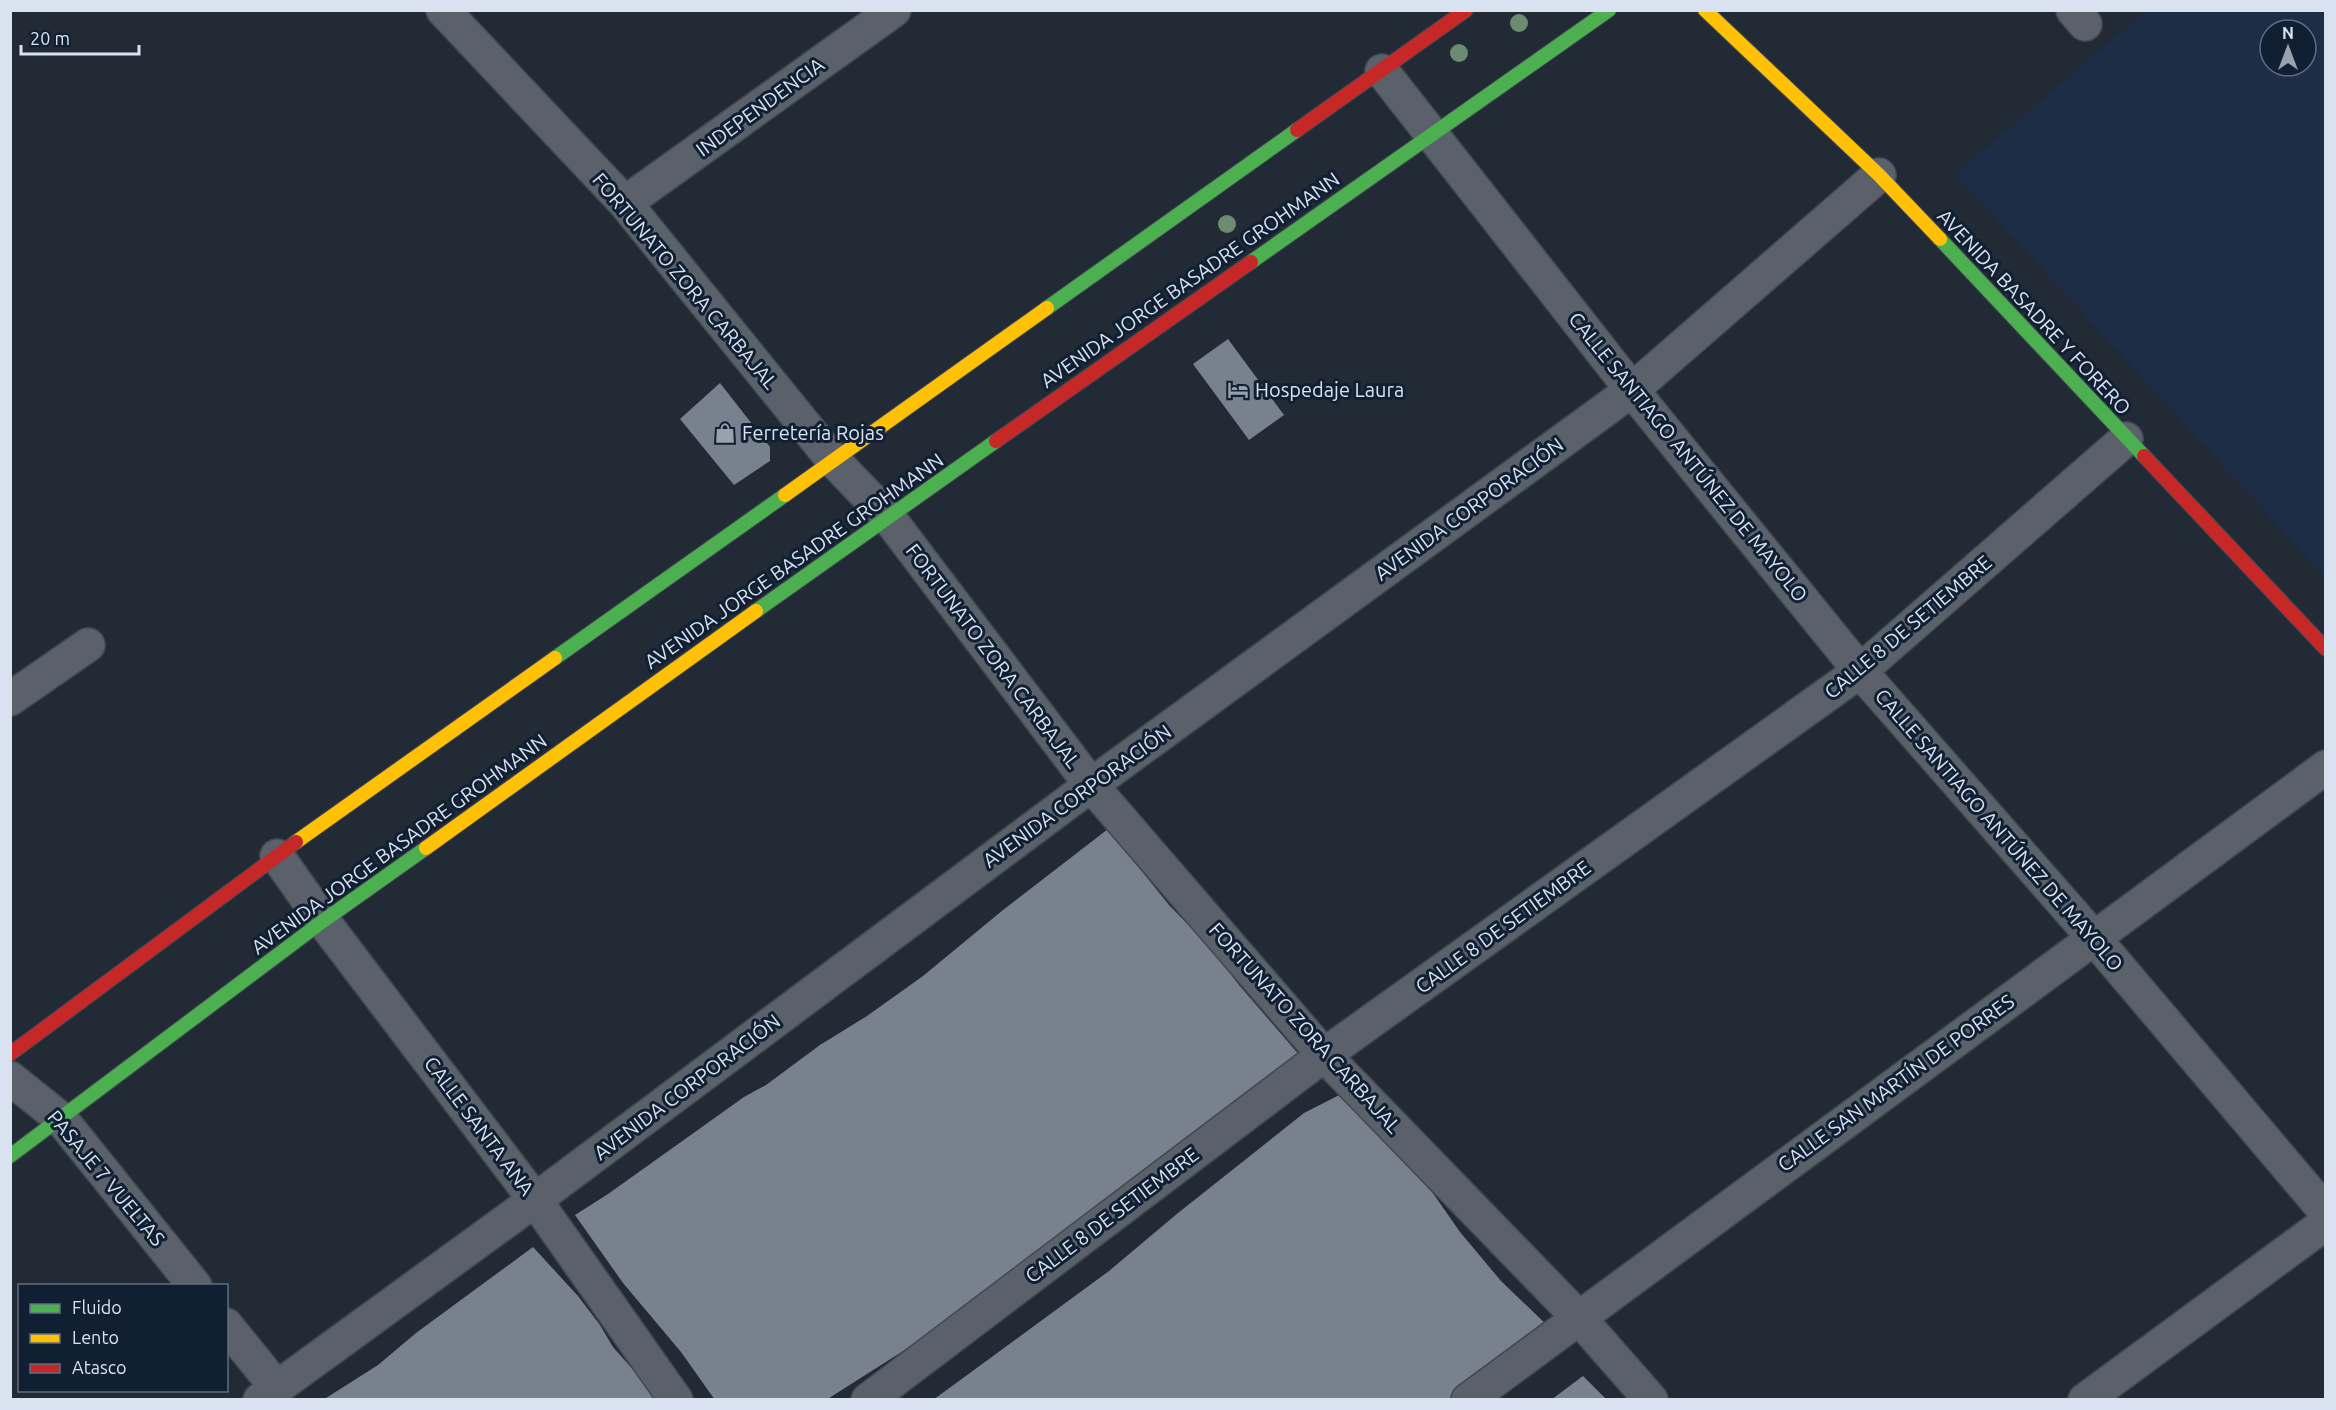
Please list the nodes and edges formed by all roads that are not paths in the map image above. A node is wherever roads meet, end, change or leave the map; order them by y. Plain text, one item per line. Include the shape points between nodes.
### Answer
1 (443, 10) edge
2 (894, 10) edge
3 (1466, 10) edge
4 (1609, 10) edge
5 (1705, 10) edge
6 (1382, 71) junction
7 (1431, 134) junction
8 (1879, 175) junction
9 (625, 203) junction
10 (1632, 390) junction
11 (2126, 439) junction
12 (833, 460) junction
13 (888, 517) junction
14 (88, 645) dead end
15 (2325, 649) edge
16 (1860, 671) junction
17 (10, 699) edge
18 (2325, 767) edge
19 (1091, 785) junction
20 (277, 856) junction
21 (323, 921) junction
22 (2094, 938) junction
23 (10, 1054) edge
24 (1324, 1054) junction
25 (10, 1078) edge
26 (61, 1119) junction
27 (10, 1155) edge
28 (535, 1200) junction
29 (2325, 1212) edge
30 (2325, 1223) edge
31 (193, 1284) edge
32 (1579, 1318) junction
33 (228, 1328) edge
34 (268, 1394) edge
35 (676, 1400) edge
36 (868, 1400) edge
37 (1468, 1400) edge
38 (1651, 1400) edge
39 (2085, 1400) edge

1 - 9 street, FORTUNATO ZORA CARBAJAL
2 - 9 street, INDEPENDENCIA
3 - 6 main road
4 - 7 main road, AVENIDA JORGE BASADRE GROHMANN
5 - 8 main road, AVENIDA BASADRE Y FORERO
6 - 7 street, CALLE SANTIAGO ANTÚNEZ DE MAYOLO
6 - 12 main road
7 - 10 street, CALLE SANTIAGO ANTÚNEZ DE MAYOLO
7 - 13 main road, AVENIDA JORGE BASADRE GROHMANN
8 - 10 street, AVENIDA CORPORACIÓN
8 - 11 main road, AVENIDA BASADRE Y FORERO
9 - 12 street, FORTUNATO ZORA CARBAJAL
10 - 16 street, CALLE SANTIAGO ANTÚNEZ DE MAYOLO
10 - 19 street, AVENIDA CORPORACIÓN
11 - 15 main road, AVENIDA BASADRE Y FORERO
11 - 16 street, CALLE 8 DE SETIEMBRE
12 - 13 street, FORTUNATO ZORA CARBAJAL
12 - 20 main road
13 - 19 street, FORTUNATO ZORA CARBAJAL
13 - 21 main road, AVENIDA JORGE BASADRE GROHMANN
14 - 17 street
16 - 22 street, CALLE SANTIAGO ANTÚNEZ DE MAYOLO
16 - 24 street, CALLE 8 DE SETIEMBRE
18 - 22 street, CALLE SAN MARTÍN DE PORRES
19 - 24 street, FORTUNATO ZORA CARBAJAL
19 - 28 street, AVENIDA CORPORACIÓN
20 - 21 street, CALLE SANTA ANA
20 - 23 main road
21 - 26 main road, AVENIDA JORGE BASADRE GROHMANN
21 - 28 street, CALLE SANTA ANA
22 - 29 street, CALLE SANTIAGO ANTÚNEZ DE MAYOLO
22 - 32 street, CALLE SAN MARTÍN DE PORRES
24 - 32 street, FORTUNATO ZORA CARBAJAL
24 - 36 street, CALLE 8 DE SETIEMBRE
25 - 26 street, PASAJE 7 VUELTAS
26 - 27 main road, AVENIDA JORGE BASADRE GROHMANN
26 - 31 street, PASAJE 7 VUELTAS
28 - 34 street, AVENIDA CORPORACIÓN
28 - 35 street, CALLE SANTA ANA
30 - 39 street
32 - 37 street, CALLE SAN MARTÍN DE PORRES
32 - 38 street, FORTUNATO ZORA CARBAJAL
33 - 34 street

